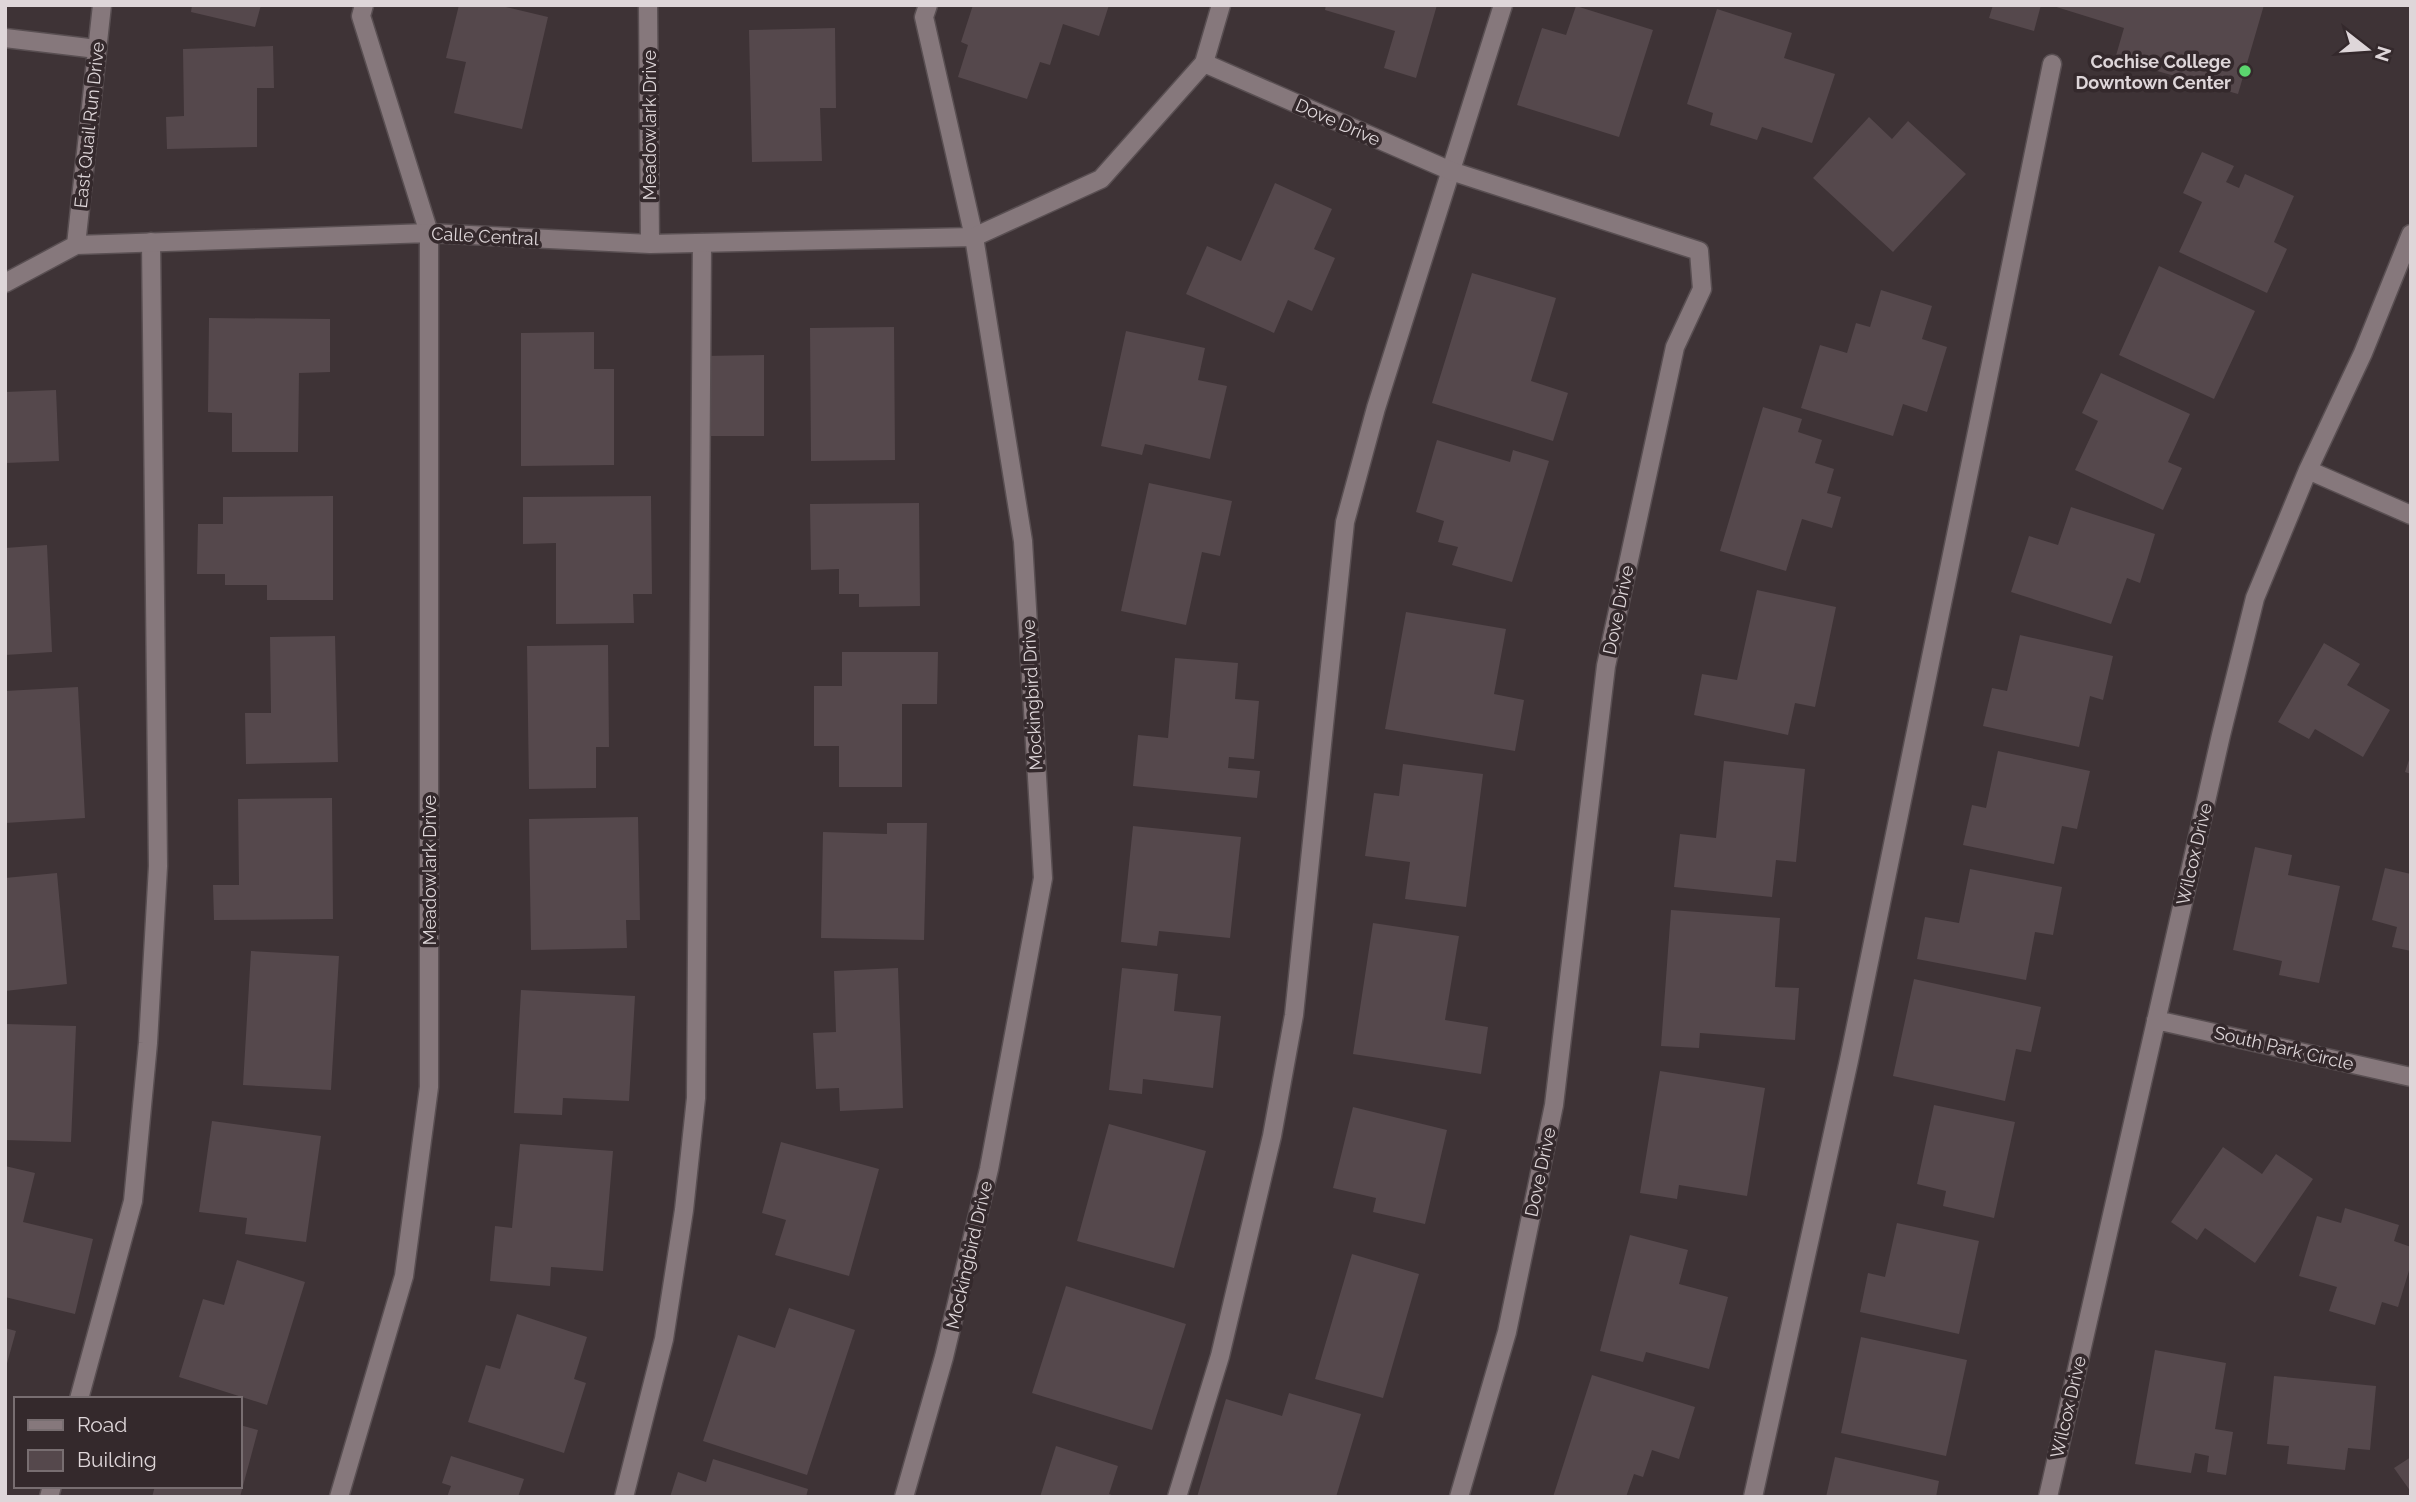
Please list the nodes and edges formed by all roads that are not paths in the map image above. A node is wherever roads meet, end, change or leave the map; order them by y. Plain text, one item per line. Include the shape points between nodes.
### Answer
1 (102, 5) edge
2 (365, 5) edge
3 (648, 5) edge
4 (928, 5) edge
5 (1221, 5) edge
6 (1503, 5) edge
7 (5, 38) edge
8 (97, 50) junction
9 (1204, 63) junction
10 (2052, 64) dead end
11 (1451, 171) junction
12 (429, 233) junction
13 (2411, 234) edge
14 (974, 237) junction
15 (151, 243) junction
16 (702, 243) junction
17 (650, 244) junction
18 (76, 245) junction
19 (5, 283) edge
20 (2308, 470) junction
21 (2411, 515) edge
22 (2157, 1020) junction
23 (2411, 1077) edge
24 (80, 1397) edge
25 (339, 1497) edge
26 (624, 1497) edge
27 (904, 1497) edge
28 (1177, 1497) edge
29 (1459, 1497) edge
30 (1753, 1497) edge
31 (2048, 1497) edge

1 - 8 street, East Quail Run Drive
2 - 12 street, Meadowlark Drive via 361,16
3 - 17 street, Meadowlark Drive
4 - 14 street, Mockingbird Drive via 924,18
5 - 9 street
6 - 11 street
7 - 8 street
8 - 18 street, East Quail Run Drive
9 - 11 street, Dove Drive
9 - 14 street via 1101,179
10 - 30 street via 1857,1020
11 - 28 street via 1345,522 1294,1015 1272,1136 1220,1356
11 - 29 street, Dove Drive via 1699,251 1702,289 1675,347 1606,666 1554,1105 1507,1332
12 - 15 street, Calle Central
12 - 17 street, Calle Central
12 - 25 street, Meadowlark Drive via 429,1087 404,1276
13 - 20 street, Wilcox Drive via 2363,353
14 - 16 street, Calle Central
14 - 27 street, Mockingbird Drive via 1023,541 1043,878 989,1169 944,1357
15 - 18 street, Calle Central
15 - 24 street via 158,866 148,1043 133,1201
16 - 17 street, Calle Central
16 - 26 street via 696,1098 664,1339
18 - 19 street, Calle Central
20 - 21 street
20 - 22 street, Wilcox Drive via 2255,598
22 - 23 street, South Park Circle
22 - 31 street, Wilcox Drive

